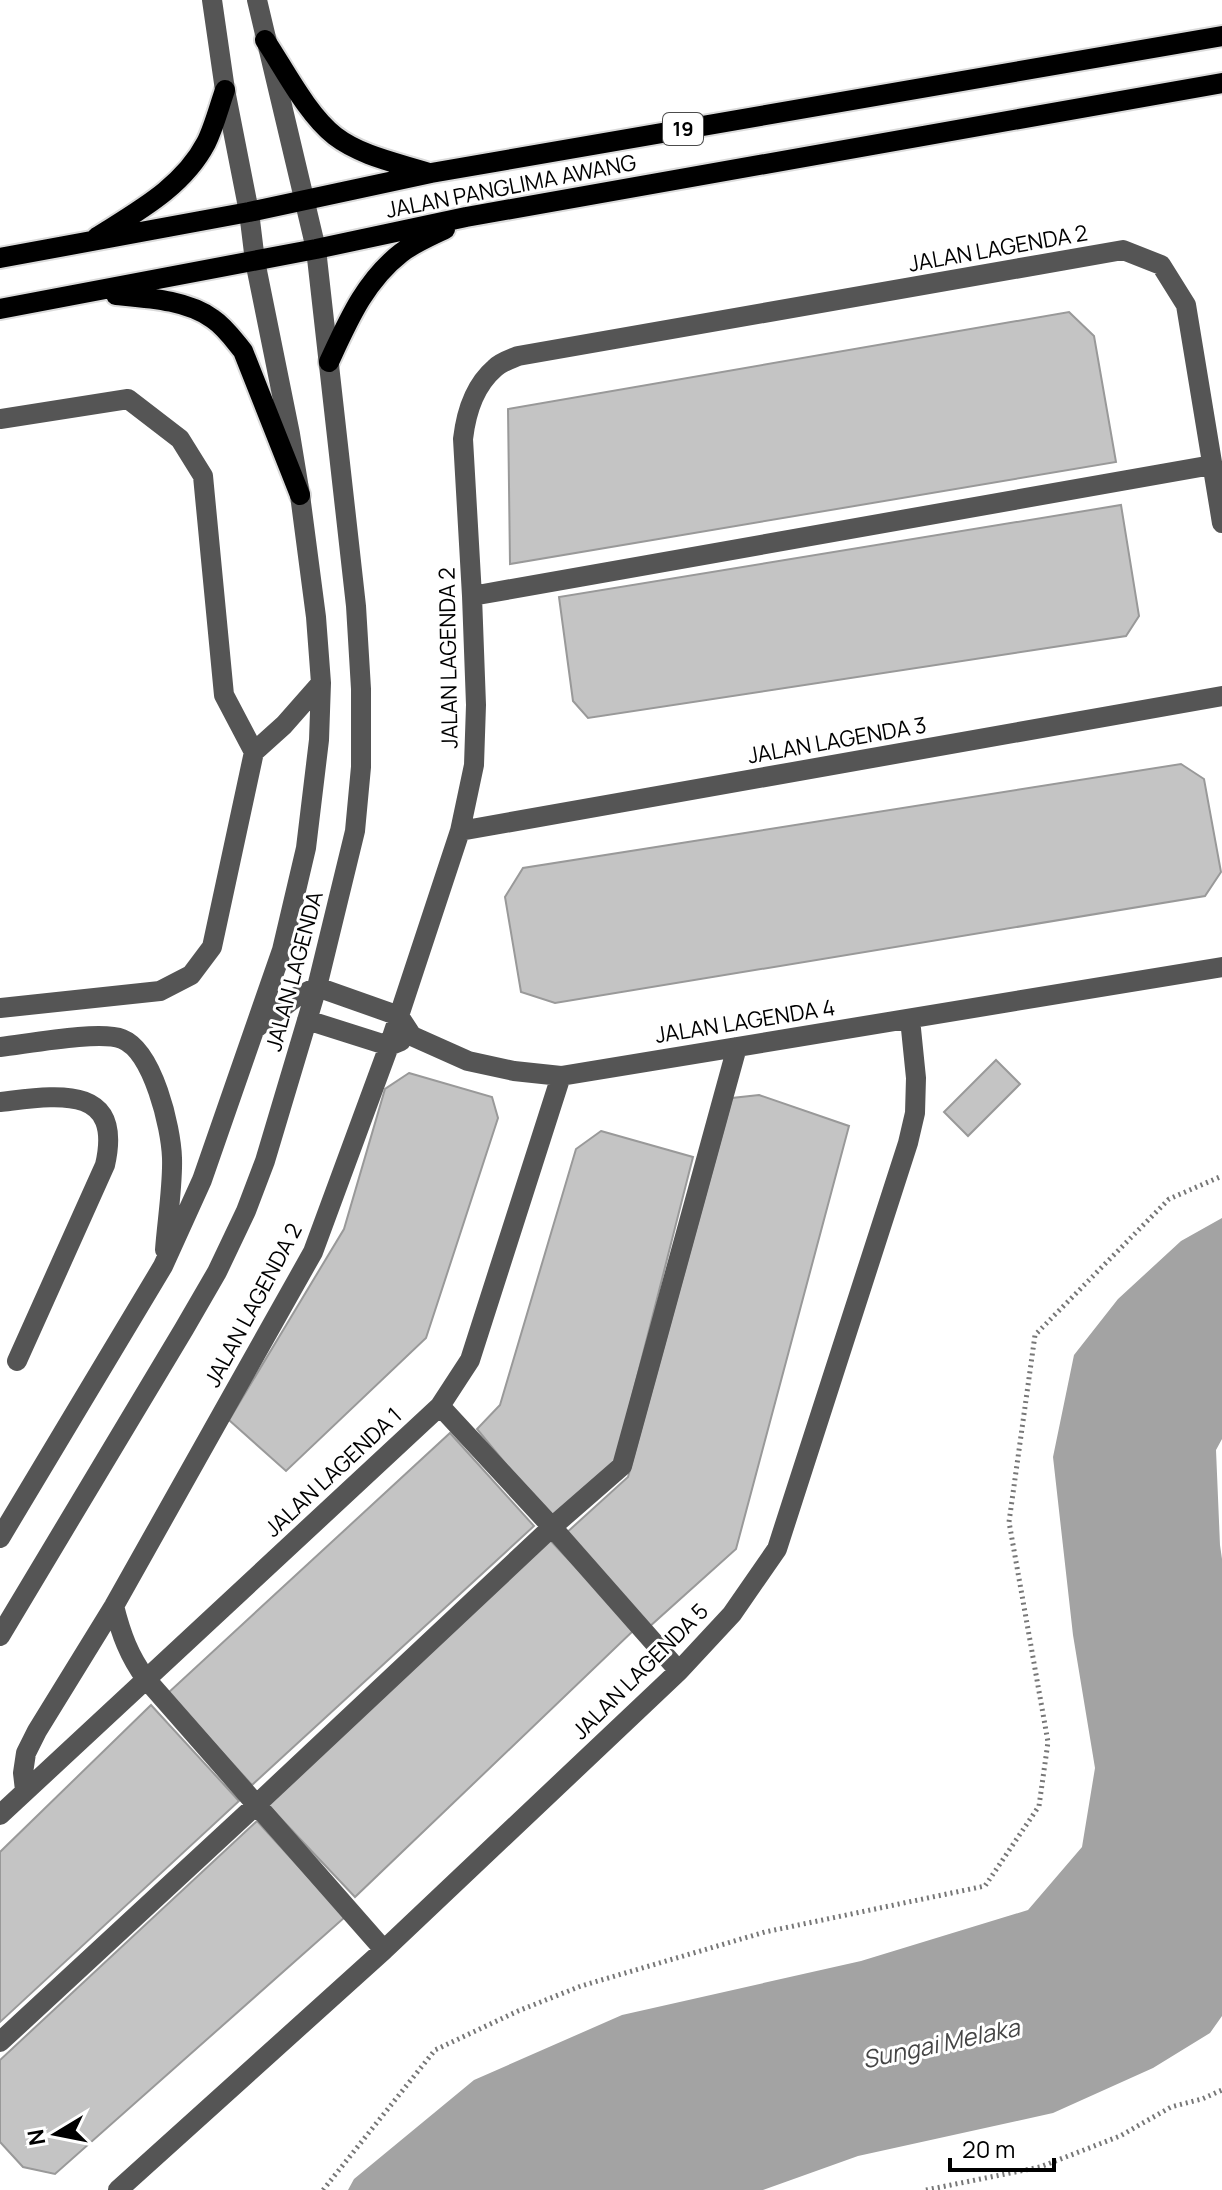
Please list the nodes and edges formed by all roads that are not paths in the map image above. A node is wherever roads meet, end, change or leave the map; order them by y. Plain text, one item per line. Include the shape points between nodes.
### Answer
1 (212, 0) edge
2 (257, 0) edge
3 (1222, 36) edge
4 (265, 40) junction
5 (1222, 83) edge
6 (225, 90) junction
7 (431, 173) junction
8 (305, 200) junction
9 (249, 212) junction
10 (466, 217) junction
11 (87, 243) junction
12 (316, 249) junction
13 (0, 258) edge
14 (255, 261) junction
15 (95, 292) junction
16 (0, 309) edge
17 (329, 362) junction
18 (0, 419) edge
19 (1212, 465) junction
20 (300, 495) junction
21 (1222, 523) edge
22 (472, 596) junction
23 (321, 683) junction
24 (1222, 696) edge
25 (254, 752) junction
26 (460, 831) junction
27 (282, 950) junction
28 (1222, 967) edge
29 (317, 987) junction
30 (296, 997) junction
31 (0, 1008) edge
32 (399, 1016) junction
33 (910, 1019) junction
34 (307, 1020) junction
35 (256, 1028) junction
36 (412, 1036) junction
37 (389, 1046) junction
38 (0, 1047) edge
39 (737, 1047) junction
40 (561, 1076) junction
41 (0, 1102) edge
42 (163, 1266) junction
43 (17, 1361) dead end
44 (440, 1406) junction
45 (552, 1527) junction
46 (0, 1538) edge
47 (114, 1606) junction
48 (0, 1636) edge
49 (679, 1671) junction
50 (146, 1679) junction
51 (25, 1790) junction
52 (256, 1805) junction
53 (0, 1815) edge
54 (384, 1950) junction
55 (0, 2042) edge
56 (118, 2190) edge

1 - 6 street, JALAN LAGENDA
2 - 4 street, JALAN LAGENDA
3 - 7 main road, JALAN PANGLIMA AWANG / 19
4 - 7 main road via 314,114 336,136 371,154
4 - 8 street, JALAN LAGENDA
5 - 10 main road, JALAN PANGLIMA AWANG / 19
6 - 9 street, JALAN LAGENDA
6 - 11 main road via 206,143 185,175
7 - 8 main road, JALAN PANGLIMA AWANG / 19
8 - 9 main road, JALAN PANGLIMA AWANG / 19
8 - 12 street, JALAN LAGENDA
9 - 11 main road, JALAN PANGLIMA AWANG / 19
9 - 14 street, JALAN LAGENDA
10 - 12 main road, JALAN PANGLIMA AWANG / 19
10 - 17 main road via 402,252 371,281
11 - 13 main road, JALAN PANGLIMA AWANG / 19
12 - 14 main road, JALAN PANGLIMA AWANG / 19
12 - 17 street, JALAN LAGENDA
14 - 15 main road, JALAN PANGLIMA AWANG / 19
14 - 20 street, JALAN LAGENDA
15 - 16 main road, JALAN PANGLIMA AWANG / 19
15 - 20 main road via 187,307 212,318 228,333 243,351
17 - 29 street, JALAN LAGENDA via 356,606 361,767 355,831
18 - 25 street via 128,399 180,439 203,476 224,695
19 - 21 street
19 - 22 street
19 - 22 street, JALAN LAGENDA 2 via 1186,305 1161,265 1123,250 518,356 496,366 466,415
20 - 23 street, JALAN LAGENDA
22 - 26 street, JALAN LAGENDA 2 via 474,765
23 - 25 street
23 - 27 street, JALAN LAGENDA via 306,848
24 - 26 street, JALAN LAGENDA 3
25 - 31 street via 212,947 191,975 160,991
26 - 32 street, JALAN LAGENDA 2
27 - 30 street
27 - 35 street, JALAN LAGENDA
28 - 33 street, JALAN LAGENDA 4
29 - 30 street
29 - 32 street
29 - 34 street, JALAN LAGENDA
30 - 34 street
30 - 35 street
32 - 36 street
32 - 37 street, JALAN LAGENDA 2
33 - 39 street, JALAN LAGENDA 4
33 - 49 street, JALAN LAGENDA 5 via 916,1078 908,1143 777,1549 732,1614
34 - 37 street
34 - 48 street, JALAN LAGENDA via 265,1161 217,1272
35 - 42 street, JALAN LAGENDA via 202,1180
36 - 37 street
36 - 40 street, JALAN LAGENDA 4 via 468,1061
37 - 47 street, JALAN LAGENDA 2 via 313,1252
38 - 42 street via 99,1035 122,1039 140,1051 152,1072 172,1158
39 - 40 street, JALAN LAGENDA 4
39 - 45 street via 622,1466
40 - 44 street, JALAN LAGENDA 1 via 470,1360
41 - 43 street via 58,1096 86,1101 100,1111 108,1149
42 - 46 street, JALAN LAGENDA
44 - 45 street
44 - 50 street, JALAN LAGENDA 1
45 - 49 street
45 - 52 street
47 - 50 street via 124,1643
47 - 51 street, JALAN LAGENDA 2 via 26,1753
49 - 54 street, JALAN LAGENDA 5
50 - 51 street, JALAN LAGENDA 1
50 - 52 street
51 - 53 street, JALAN LAGENDA 1
52 - 54 street
52 - 55 street
54 - 56 street, JALAN LAGENDA 5

